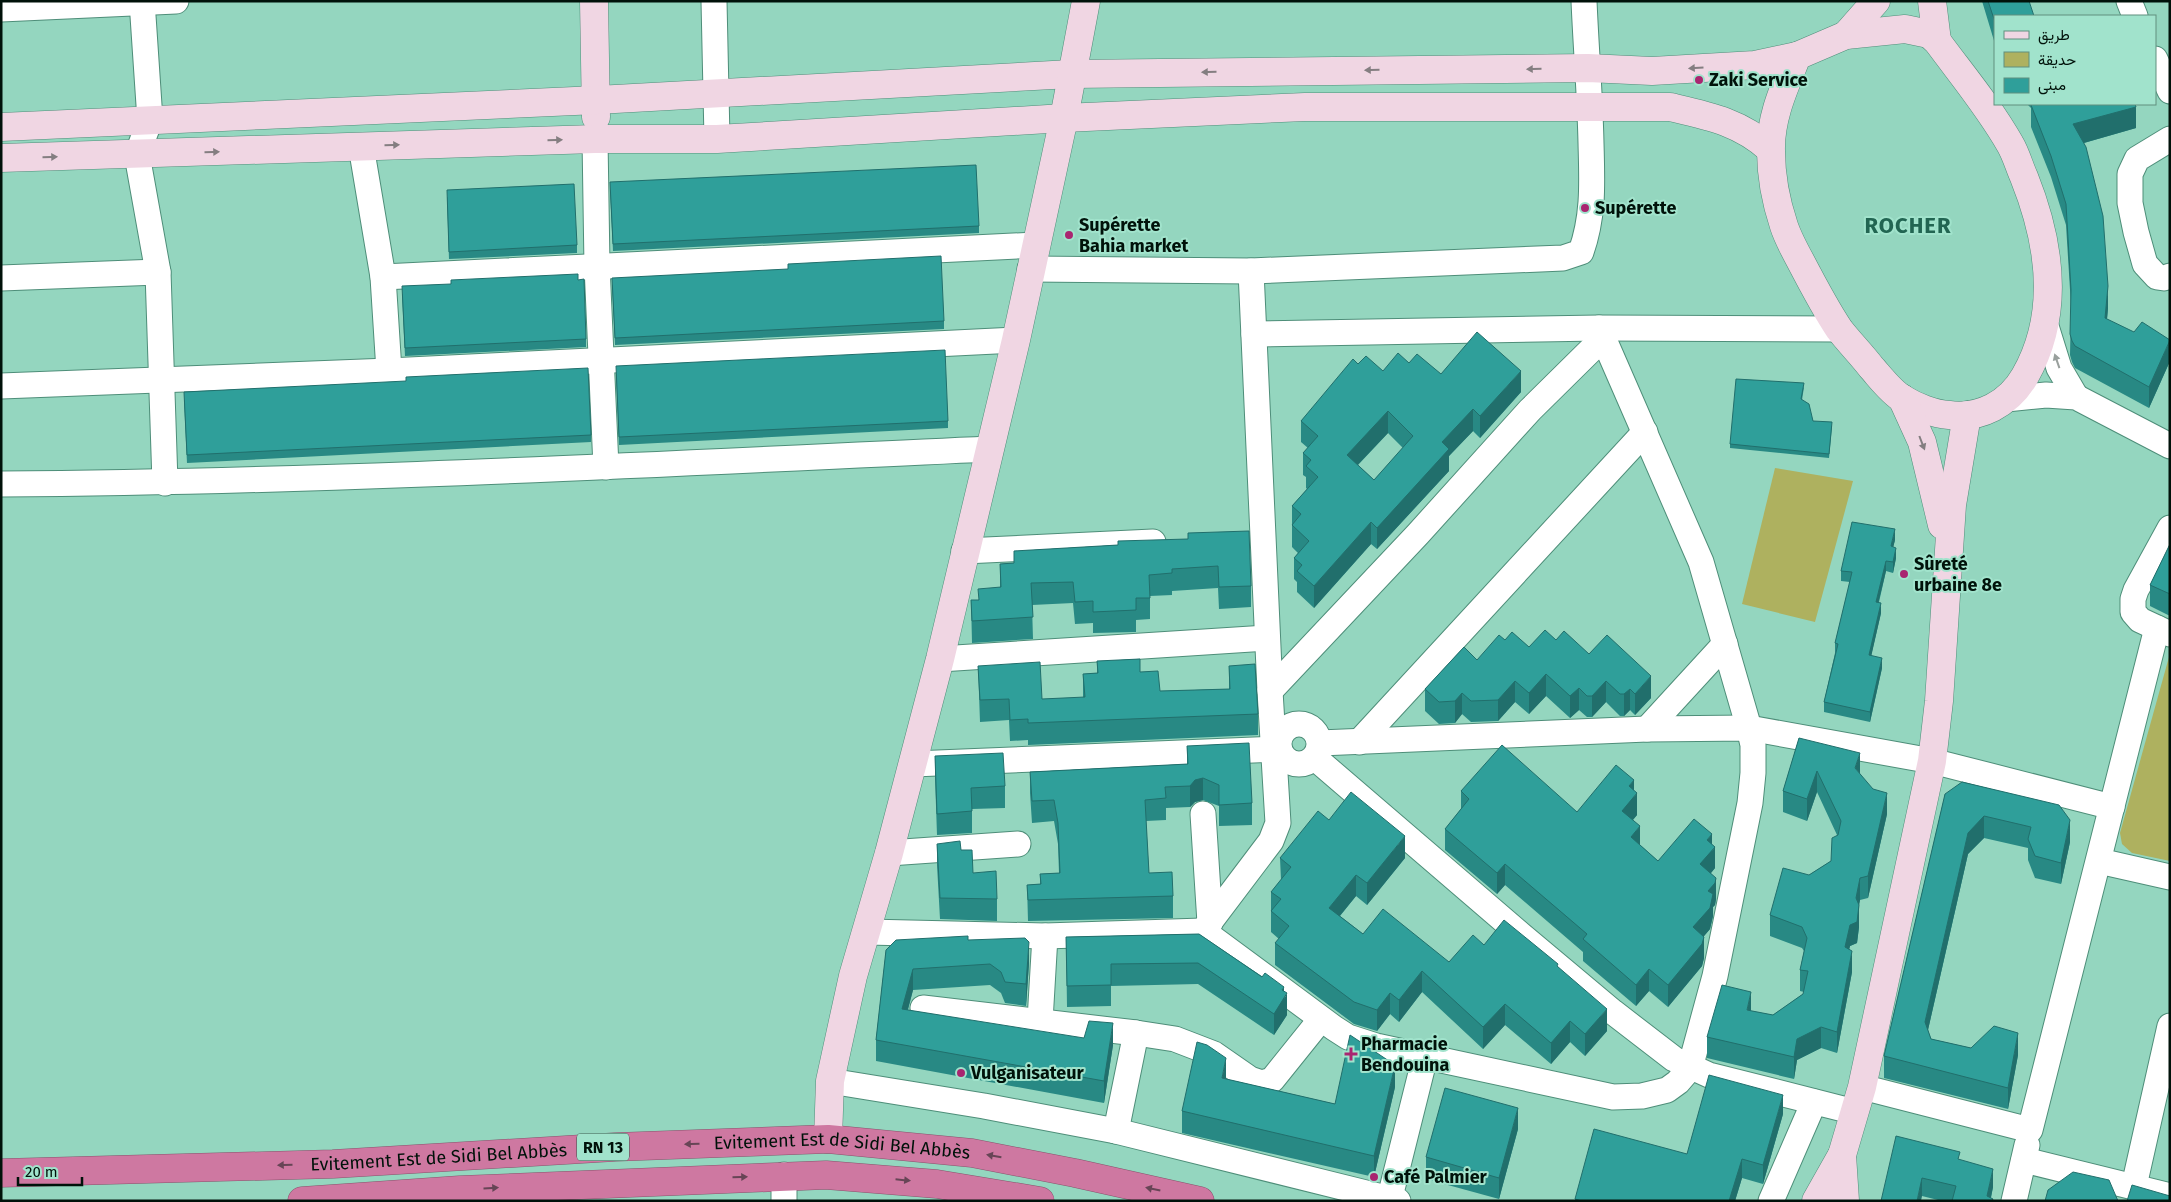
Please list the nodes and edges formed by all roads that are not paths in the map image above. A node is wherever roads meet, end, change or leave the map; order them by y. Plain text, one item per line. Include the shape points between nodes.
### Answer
1 (176, 1) edge
2 (594, 1) edge
3 (714, 1) edge
4 (1086, 1) edge
5 (1584, 1) edge
6 (1876, 1) edge
7 (1932, 1) edge
8 (2128, 1) edge
9 (142, 2) edge
10 (1, 8) edge
11 (2135, 15) edge
12 (1846, 35) junction
13 (1937, 41) junction
14 (1796, 56) junction
15 (2156, 61) edge
16 (1588, 68) junction
17 (1071, 74) junction
18 (2170, 91) edge
19 (718, 93) junction
20 (597, 100) junction
21 (1590, 107) junction
22 (1064, 118) junction
23 (150, 120) junction
24 (1, 127) edge
25 (595, 139) junction
26 (2170, 139) edge
27 (717, 140) junction
28 (361, 146) junction
29 (1770, 149) junction
30 (136, 155) junction
31 (1, 158) edge
32 (1033, 257) junction
33 (597, 266) junction
34 (1251, 271) junction
35 (158, 272) junction
36 (2170, 276) edge
37 (383, 277) junction
38 (1, 278) edge
39 (2045, 323) junction
40 (1840, 329) junction
41 (1601, 333) junction
42 (1254, 334) junction
43 (1016, 340) junction
44 (601, 360) junction
45 (389, 371) junction
46 (162, 380) junction
47 (1, 386) edge
48 (2076, 397) junction
49 (1902, 398) junction
50 (2006, 398) junction
51 (1967, 415) junction
52 (1645, 432) junction
53 (2170, 446) edge
54 (989, 449) junction
55 (606, 467) junction
56 (165, 483) junction
57 (1, 484) edge
58 (2170, 528) edge
59 (1173, 541) edge
60 (1948, 551) junction
61 (964, 552) junction
62 (2163, 631) edge
63 (1267, 638) junction
64 (1725, 644) junction
65 (940, 660) junction
66 (1270, 691) junction
67 (1749, 728) junction
68 (1646, 729) junction
69 (1358, 742) junction
70 (1276, 749) junction
71 (1317, 750) junction
72 (1932, 761) junction
73 (913, 764) junction
74 (2112, 807) junction
75 (1203, 814) dead end
76 (1018, 844) dead end
77 (889, 853) junction
78 (2100, 860) junction
79 (2170, 877) edge
80 (1206, 927) junction
81 (867, 932) junction
82 (1045, 936) junction
83 (923, 1008) dead end
84 (1321, 1019) junction
85 (1040, 1021) junction
86 (2170, 1026) edge
87 (1136, 1033) junction
88 (1425, 1057) junction
89 (2166, 1057) edge
90 (1690, 1068) junction
91 (830, 1081) junction
92 (1859, 1099) junction
93 (1814, 1102) junction
94 (2030, 1130) junction
95 (1116, 1131) junction
96 (828, 1139) junction
97 (1842, 1155) junction
98 (2024, 1160) junction
99 (1, 1173) edge
100 (2134, 1186) junction
101 (784, 1188) edge
102 (457, 1195) edge
103 (2170, 1196) edge
104 (414, 1198) edge
105 (1392, 1200) edge
106 (302, 1201) edge
107 (1040, 1201) edge
108 (1200, 1201) edge
109 (1771, 1201) edge
110 (1816, 1201) edge
111 (1845, 1201) edge
112 (2014, 1201) edge

1 - 9 street
2 - 20 main road
3 - 19 street
4 - 17 main road
5 - 16 street
6 - 12 main road
7 - 13 main road
8 - 11 street
9 - 10 street
9 - 23 street
12 - 13 main road via 1905,29 1928,34
12 - 14 main road
13 - 39 main road via 2011,146 2031,196 2047,253
14 -> 16 main road via 1755,66 1652,71
14 - 29 main road via 1772,125
15 - 18 street
16 -> 17 main road
16 - 21 street
17 - 19 main road
17 - 22 main road
19 - 20 main road
19 - 27 street
20 - 23 main road
20 - 25 main road
21 - 22 main road via 1305,107
21 - 29 main road via 1670,108 1697,114 1744,129
21 - 34 street via 1592,191 1589,231 1581,252 1563,258
22 - 27 main road
22 - 32 main road
23 - 24 main road
23 - 30 street
25 - 27 main road
28 -> 25 main road
25 - 33 street
26 - 36 street via 2137,158 2130,174 2130,203 2145,264 2157,277
30 -> 28 main road
28 - 37 street
29 - 40 main road via 1774,191 1784,227 1816,291
31 -> 30 main road
30 - 35 street
32 - 33 street
32 - 34 street
32 - 43 main road
33 - 37 street
33 - 44 street
34 - 42 street
35 - 38 street
35 - 46 street
37 - 45 street
48 -> 39 street via 2059,368
39 - 50 main road via 2036,356 2022,381
40 - 41 street
40 - 49 main road
41 - 42 street
41 - 52 street
41 - 66 street
42 - 63 street via 1252,537
43 - 44 street
43 - 54 main road
44 - 45 street
44 - 55 street
45 - 46 street
46 - 47 street
46 - 56 street
48 - 50 street
48 - 53 street
49 - 51 main road via 1933,412
49 -> 60 main road via 1922,442
50 - 51 main road via 1987,411
51 - 60 main road via 1954,487
52 - 64 street via 1701,562
52 - 69 street
54 - 55 street
54 - 61 main road
55 - 56 street
56 - 57 street
58 - 62 street via 2133,600 2133,612 2140,620
59 - 61 street
60 - 72 main road
61 - 65 main road
62 - 74 street
63 - 65 street
63 - 66 street
64 - 67 street
64 - 68 street
65 - 73 main road
66 - 70 street
67 - 68 street
67 - 72 street
67 - 90 street via 1753,773 1750,803 1715,976
68 - 69 street
69 - 71 street
70 - 71 street via 1294,764 1302,765
70 - 71 street via 1284,730 1296,724 1315,730
70 - 73 street
70 - 80 street via 1276,832
71 - 90 street via 1613,1012
72 - 74 street
72 - 92 main road
73 - 77 main road
74 - 78 street
75 - 80 street
76 - 77 street
77 - 81 main road
78 - 79 street
78 - 94 street
80 - 82 street
80 - 84 street
81 - 82 street
81 - 91 main road via 853,976
82 - 85 street
83 - 85 street
84 - 87 street via 1272,1080 1262,1083 1199,1048
84 - 88 street via 1348,1036
85 - 87 street
86 - 89 street
87 - 95 street
88 - 90 street via 1613,1097 1642,1096 1667,1090
88 - 105 street
89 - 100 street
90 - 93 street
91 - 95 street
91 - 96 main road
92 - 93 street
92 - 94 street
92 - 97 main road
93 - 109 street
94 - 98 street
95 - 105 street
96 -> 99 highway, Evitement Est de Sidi Bel Abbès / RN 13 via 614,1146 333,1164
108 -> 96 highway, Evitement Est de Sidi Bel Abbès / RN 13 via 972,1153
97 - 110 main road
97 - 111 main road
98 - 100 street
98 - 112 street
100 - 103 street
102 -> 101 highway, Evitement Est de Sidi Bel Abbès / RN 13
101 -> 107 highway, Evitement Est de Sidi Bel Abbès / RN 13 via 826,1175 937,1184
102 - 104 highway, Evitement Est de Sidi Bel Abbès / RN 13
104 - 106 highway, Evitement Est de Sidi Bel Abbès / RN 13

